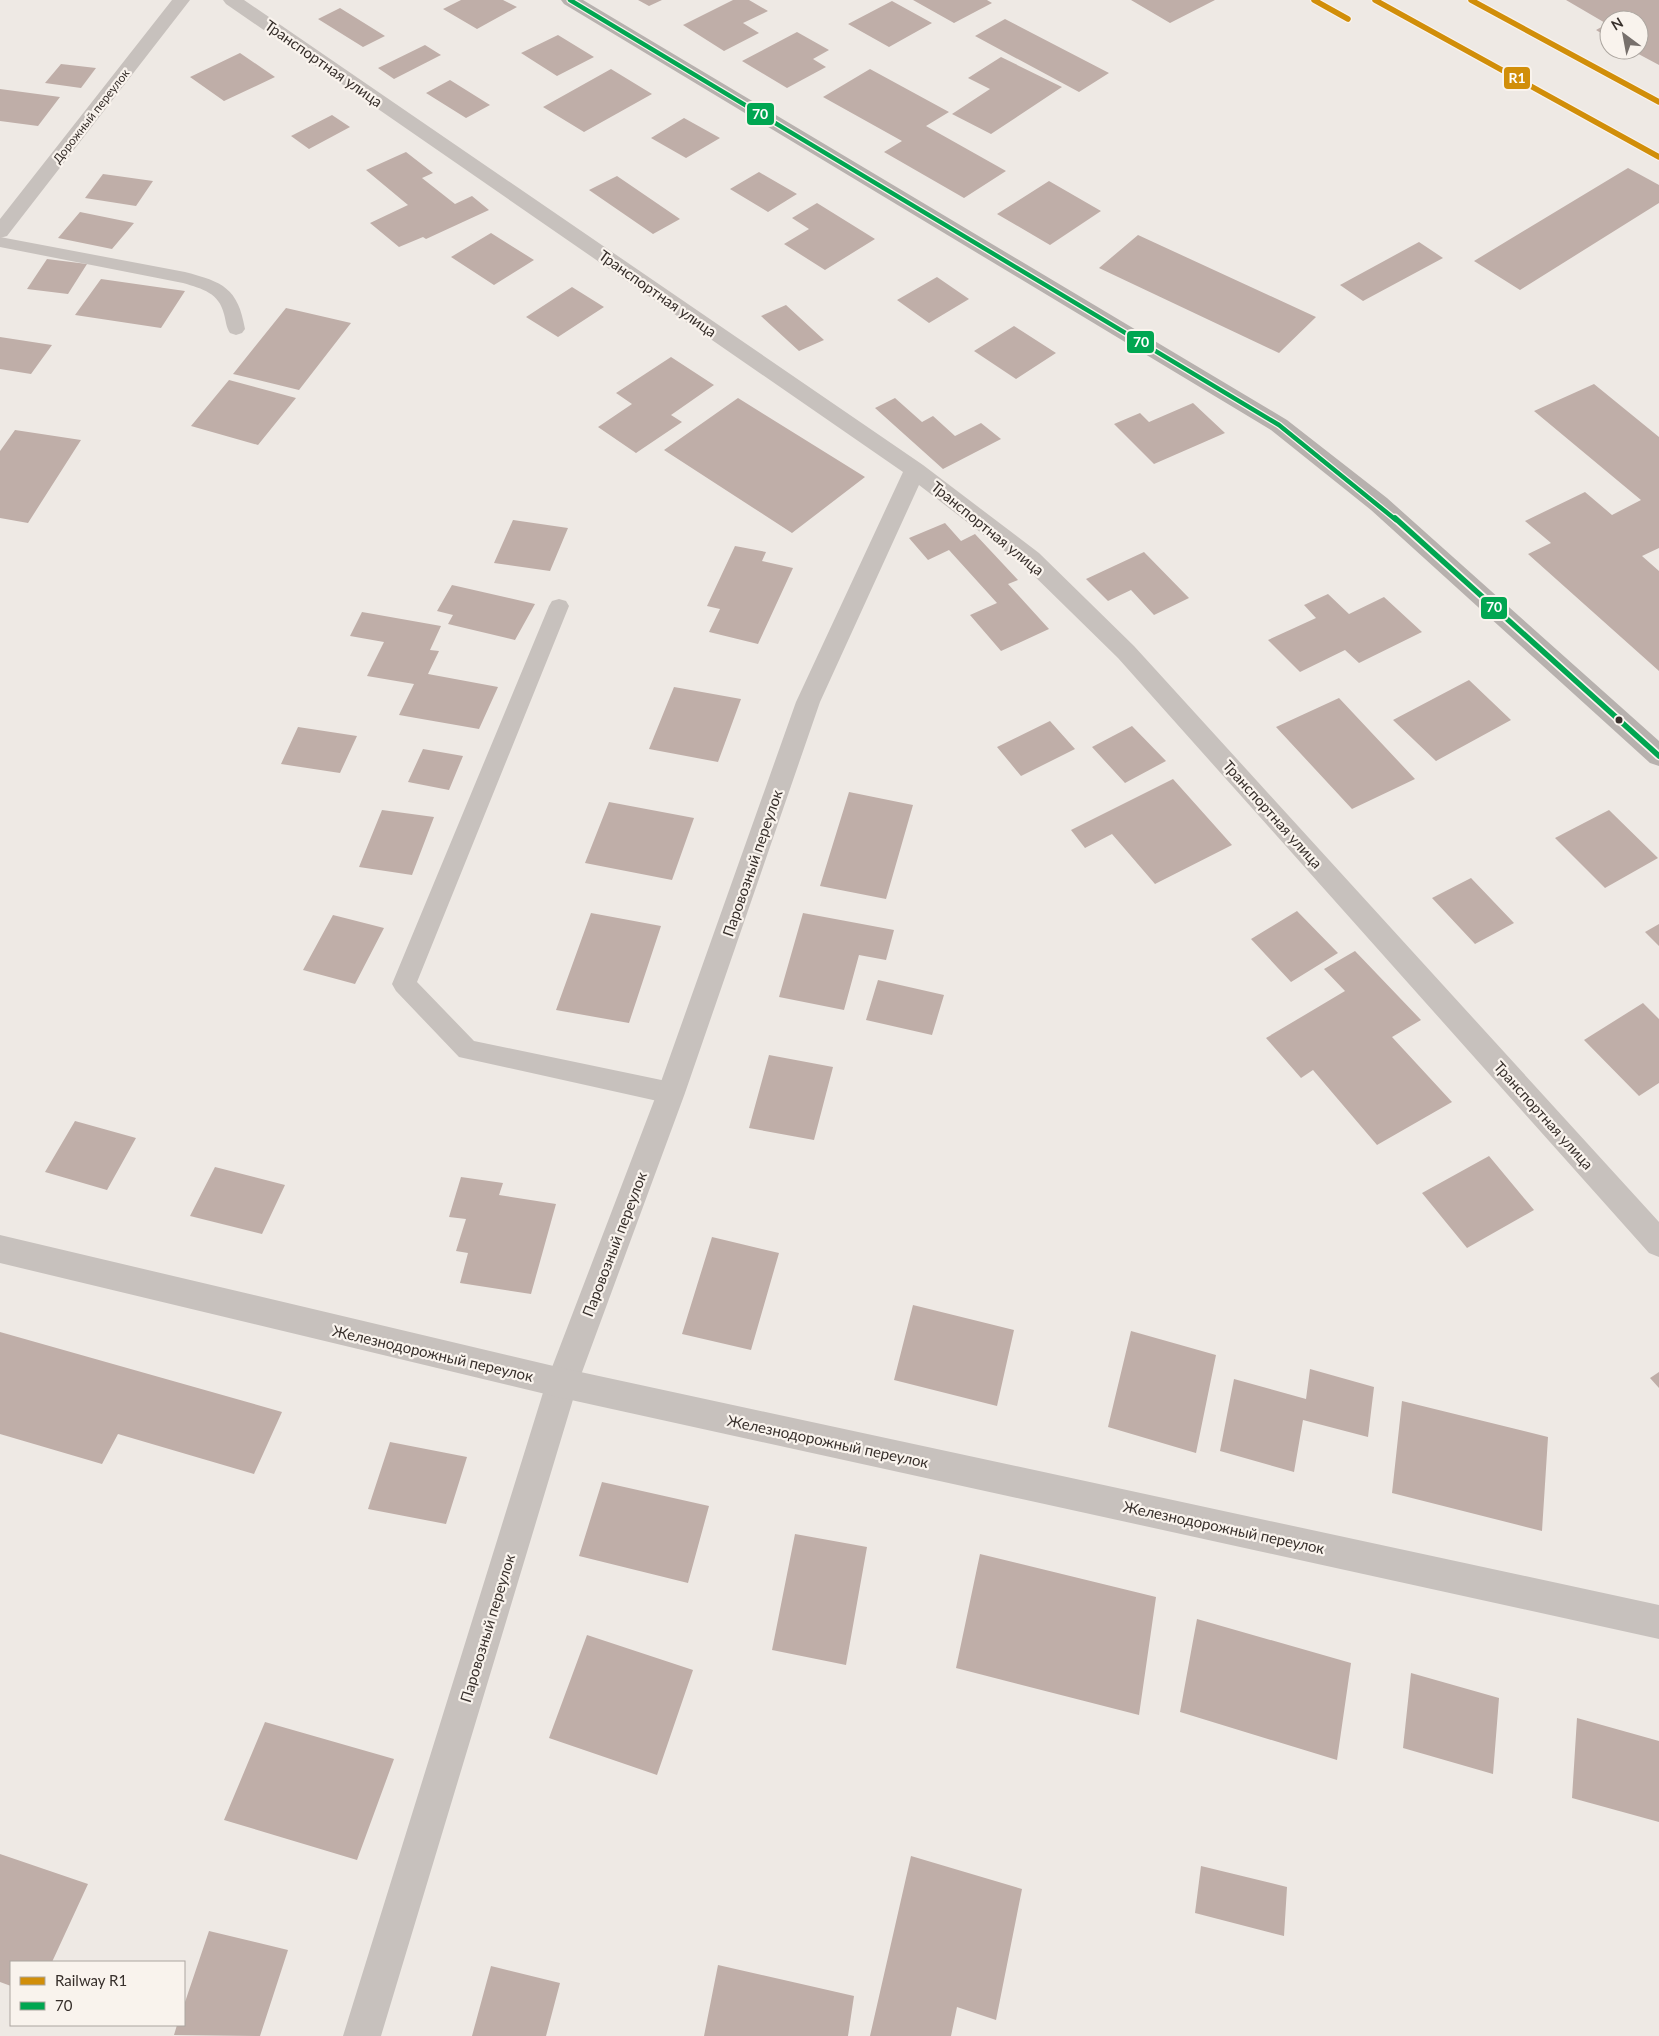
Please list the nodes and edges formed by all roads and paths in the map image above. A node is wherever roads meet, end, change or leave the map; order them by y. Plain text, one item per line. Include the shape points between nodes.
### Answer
1 (181, 0) edge
2 (232, 0) edge
3 (570, 0) edge
4 (0, 232) edge
5 (0, 242) edge
6 (236, 329) dead end
7 (915, 470) junction
8 (560, 606) dead end
9 (1659, 756) edge
10 (671, 1093) junction
11 (1659, 1243) edge
12 (0, 1249) edge
13 (562, 1383) junction
14 (1659, 1622) edge
15 (362, 2036) edge

1 - 4 street, Дорожный переулок
2 - 7 street, Транспортная улица
3 - 9 main road via 1279,425 1379,504
5 - 6 lane via 207,284 227,295 234,311
7 - 10 street, Паровозный переулок via 808,702
7 - 11 street, Транспортная улица via 1031,559 1126,652
8 - 10 lane via 404,984 467,1050
10 - 13 street, Паровозный переулок
12 - 13 street, Железнодорожный переулок
13 - 14 street, Железнодорожный переулок
13 - 15 street, Паровозный переулок

